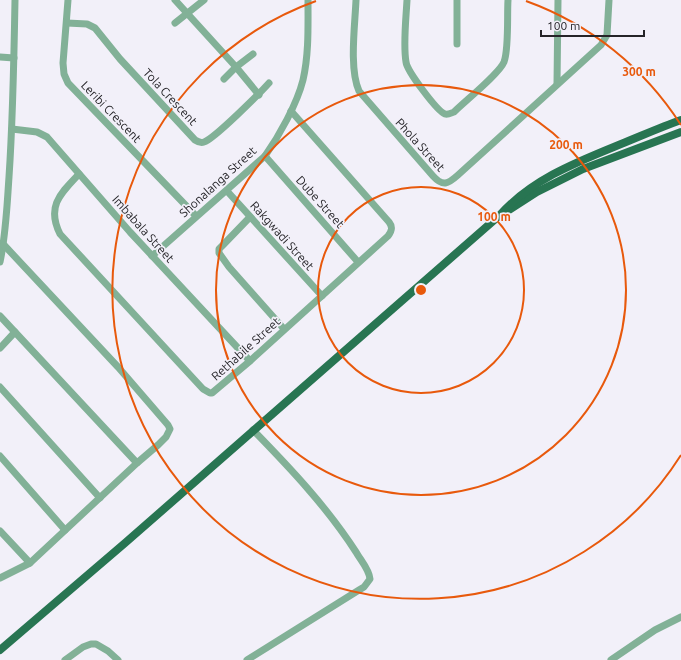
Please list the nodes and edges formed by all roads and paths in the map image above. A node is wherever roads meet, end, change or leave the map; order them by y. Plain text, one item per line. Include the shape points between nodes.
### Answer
1 (15, 0) edge
2 (68, 0) edge
3 (175, 0) edge
4 (204, 0) edge
5 (308, 0) edge
6 (356, 0) edge
7 (407, 0) edge
8 (457, 0) edge
9 (508, 0) edge
10 (558, 0) edge
11 (609, 0) edge
12 (187, 14) junction
13 (67, 23) junction
14 (175, 24) dead end
15 (457, 44) dead end
16 (253, 54) dead end
17 (0, 57) edge
18 (14, 58) junction
19 (236, 67) junction
20 (224, 79) dead end
21 (269, 83) dead end
22 (557, 84) junction
23 (259, 95) junction
24 (291, 111) junction
25 (681, 120) edge
26 (12, 129) junction
27 (681, 132) edge
28 (672, 136) junction
29 (681, 140) edge
30 (264, 156) junction
31 (79, 174) junction
32 (227, 191) junction
33 (500, 215) junction
34 (196, 216) junction
35 (250, 217) junction
36 (4, 245) junction
37 (152, 256) junction
38 (0, 262) edge
39 (358, 262) junction
40 (322, 296) junction
41 (0, 316) edge
42 (284, 329) junction
43 (15, 332) junction
44 (0, 348) edge
45 (250, 361) junction
46 (0, 387) edge
47 (253, 430) junction
48 (0, 456) edge
49 (137, 463) junction
50 (100, 498) junction
51 (65, 530) junction
52 (0, 531) edge
53 (30, 562) junction
54 (0, 578) edge
55 (681, 617) edge
56 (0, 650) edge
57 (65, 660) edge
58 (118, 660) edge
59 (247, 660) edge
60 (611, 660) edge

1 - 18 street
2 - 13 street, Leribi Crescent
3 - 12 street
4 - 12 street
5 - 24 street, Shonalanga Street via 306,62 300,91
6 - 22 street, Phola Street via 353,67 355,83 370,105 440,182 445,184 452,181
7 - 9 street via 405,59 408,70 436,106 448,114 454,112 485,84 502,65 506,52
8 - 15 street
10 - 22 street
11 - 22 street, Phola Street via 608,28 604,41
12 - 14 street
12 - 19 street
13 - 23 street, Tola Crescent via 87,24 95,28 120,59 199,142 207,141
13 - 34 street, Leribi Crescent via 63,64 68,82
16 - 19 street
17 - 18 street
18 - 26 street
19 - 20 street
19 - 23 street
21 - 23 street, Tola Crescent
24 - 30 street, Shonalanga Street
24 - 39 street, Rethabile Street via 391,226 392,230 388,236
25 - 33 main road via 568,166 532,187
26 - 31 street, Imbabala Street via 43,134
26 - 36 street
27 - 28 main road
28 - 29 main road
28 - 33 main road via 583,169 537,192
30 - 32 street, Shonalanga Street
30 - 39 street, Dube Street
31 - 37 street, Imbabala Street
31 - 45 street, Rethabile Street via 58,198 55,219 60,234 207,392 214,392
32 - 34 street, Shonalanga Street
32 - 35 street, Rakgwadi Street
33 - 47 main road
34 - 37 street, Shonalanga Street
35 - 40 street, Rakgwadi Street
35 - 42 street via 218,253
36 - 38 street
36 - 49 street via 118,367 170,427 166,437
37 - 45 street, Imbabala Street
39 - 40 street, Rethabile Street
40 - 42 street, Rethabile Street
41 - 43 street
42 - 45 street, Rethabile Street
43 - 44 street
43 - 49 street
46 - 50 street
47 - 56 main road
47 - 59 street via 331,515 366,568 370,579 364,587
48 - 51 street
49 - 50 street
50 - 51 street
51 - 53 street
52 - 53 street
53 - 54 street
55 - 60 street via 655,630
57 - 58 street via 83,647 96,644

